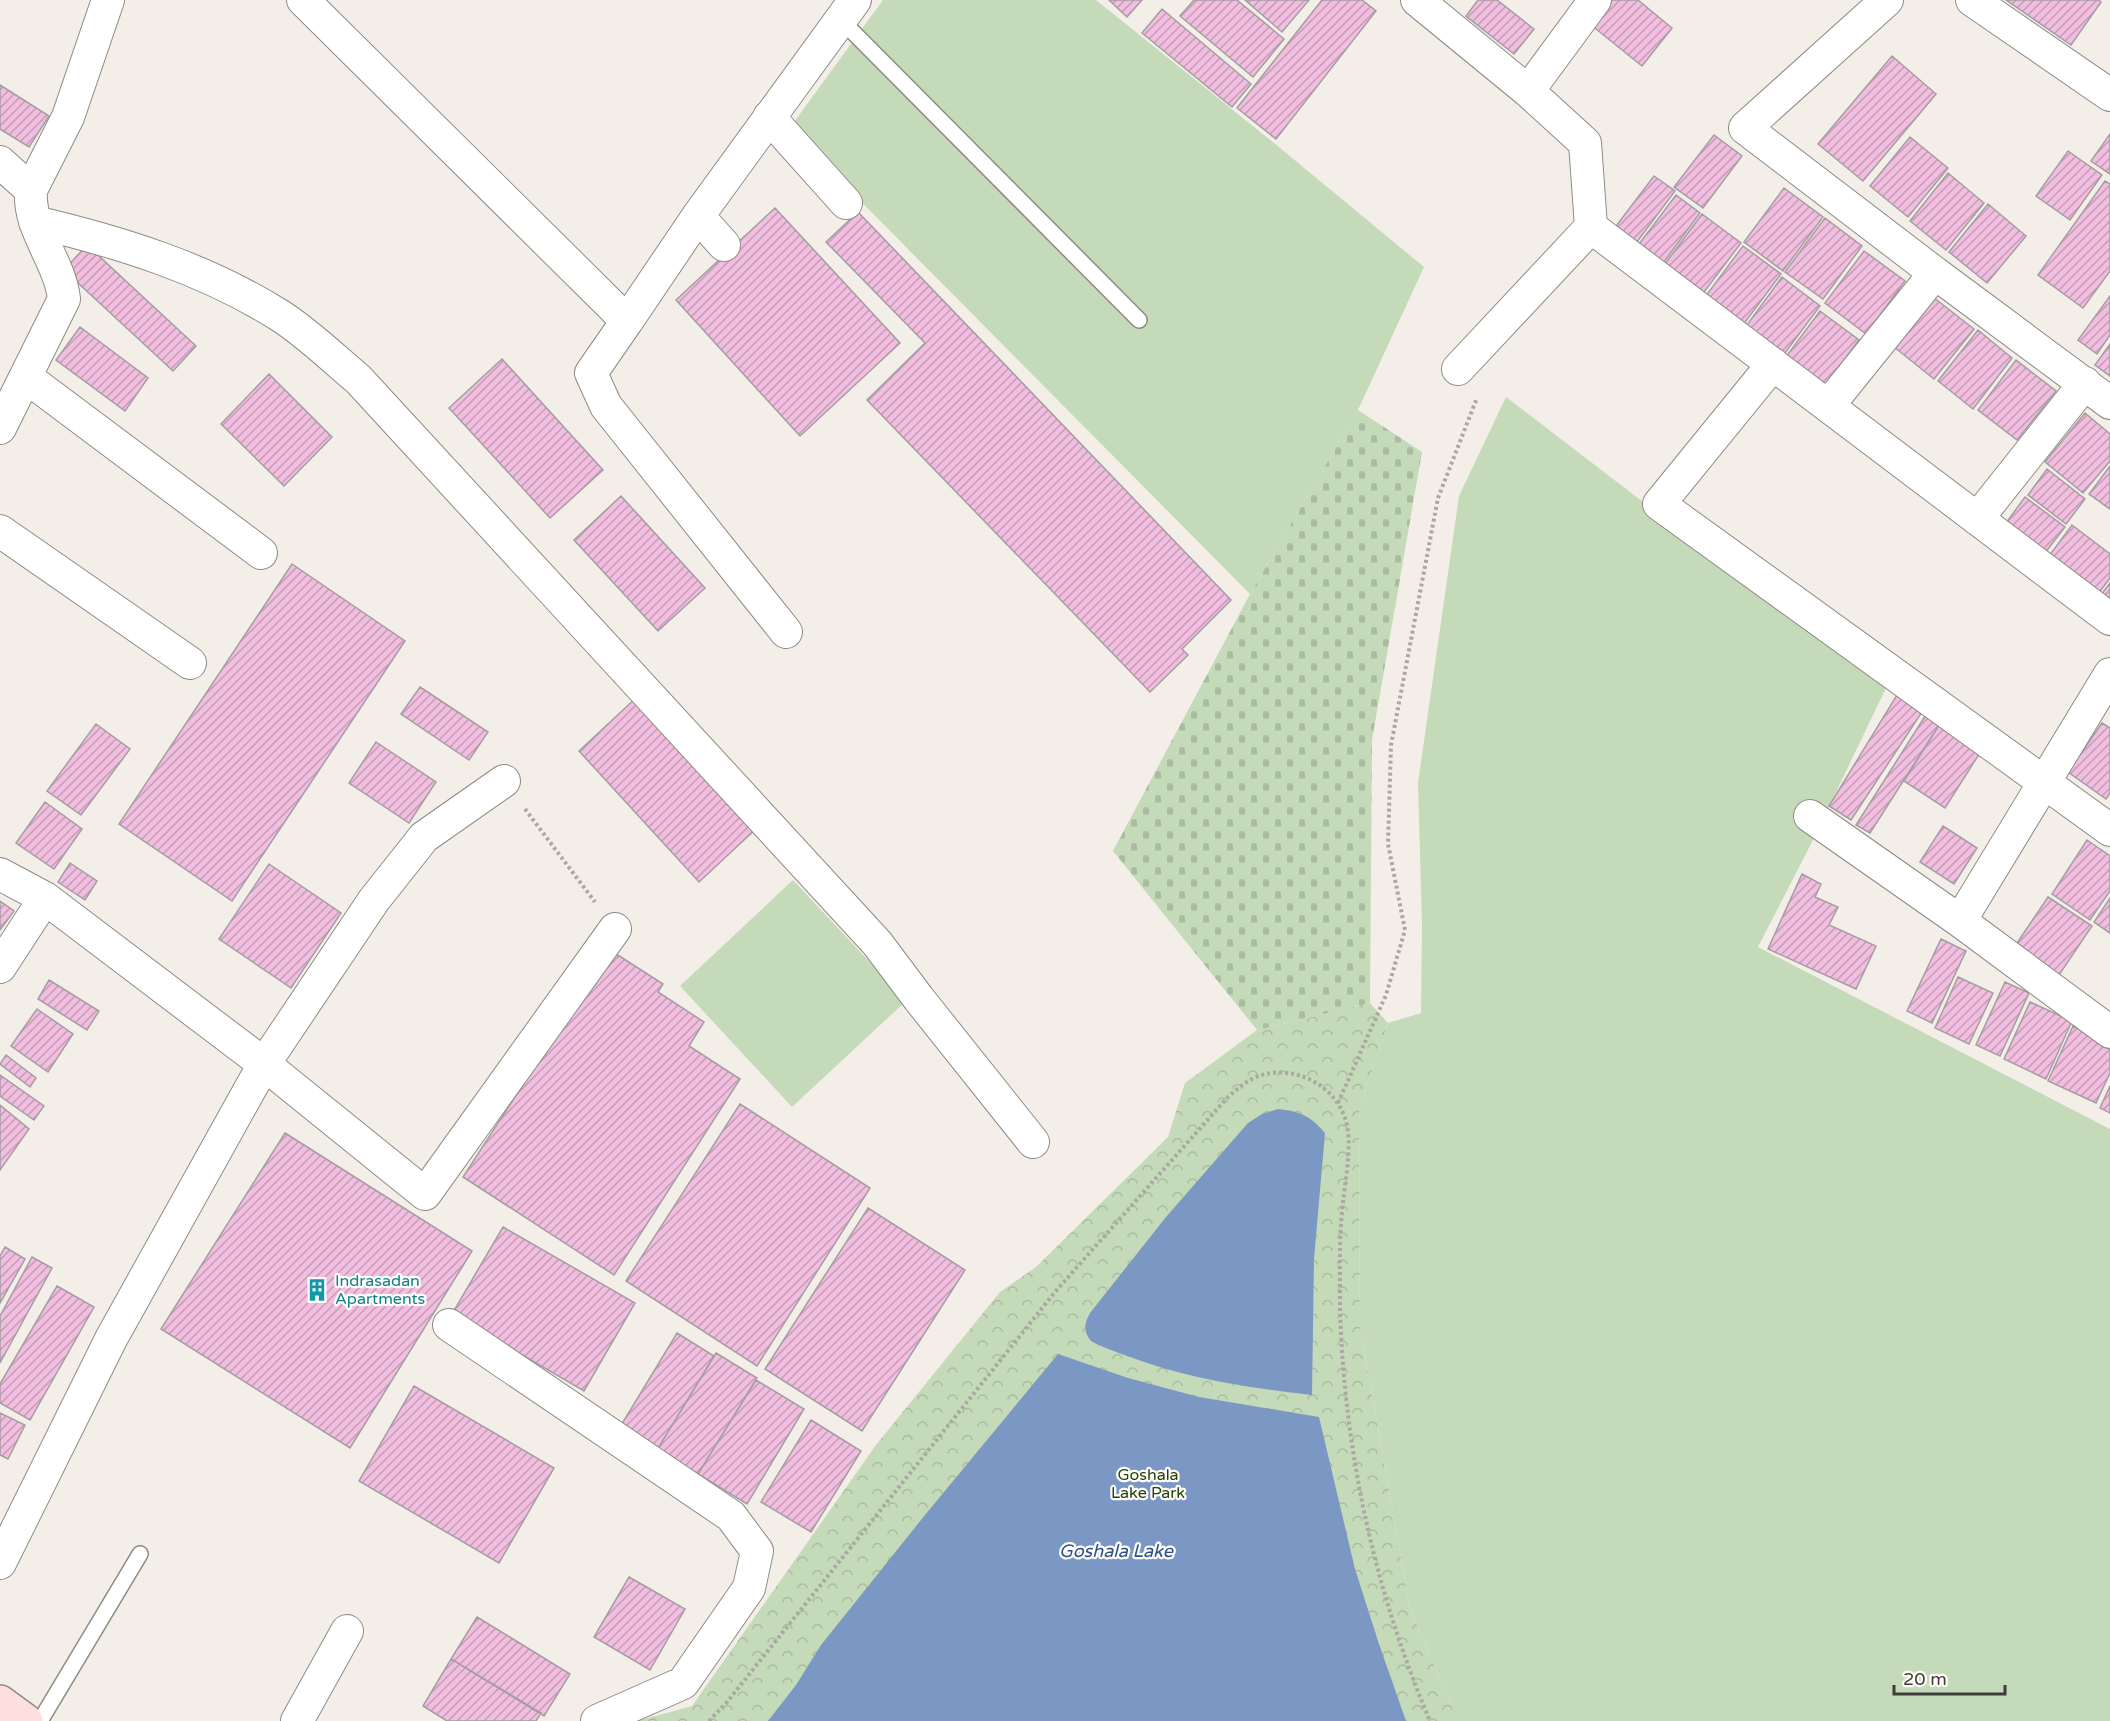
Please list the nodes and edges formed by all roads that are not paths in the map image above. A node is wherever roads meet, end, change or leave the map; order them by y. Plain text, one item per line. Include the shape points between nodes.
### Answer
1 (108, 0) edge
2 (303, 0) edge
3 (1417, 0) edge
4 (1595, 0) edge
5 (1887, 0) edge
6 (1972, 0) edge
7 (848, 10) edge
8 (1528, 91) junction
9 (2110, 94) edge
10 (769, 117) junction
11 (0, 162) edge
12 (31, 190) junction
13 (846, 203) dead end
14 (698, 216) junction
15 (34, 222) junction
16 (1591, 227) junction
17 (724, 245) dead end
18 (1935, 273) junction
19 (1139, 320) dead end
20 (627, 321) junction
21 (1773, 364) junction
22 (1458, 369) road end
23 (26, 377) junction
24 (2085, 383) junction
25 (2110, 403) edge
26 (1828, 406) junction
27 (0, 428) edge
28 (1977, 519) junction
29 (0, 531) edge
30 (261, 554) dead end
31 (2110, 619) edge
32 (786, 632) dead end
33 (190, 663) dead end
34 (2110, 674) edge
35 (504, 781) road end
36 (2044, 782) junction
37 (1810, 816) dead end
38 (2110, 830) edge
39 (0, 874) edge
40 (45, 898) junction
41 (1960, 921) junction
42 (615, 929) road end
43 (0, 967) edge
44 (2109, 1028) edge
45 (264, 1064) junction
46 (1033, 1142) dead end
47 (449, 1325) dead end
48 (140, 1554) dead end
49 (0, 1563) edge
50 (347, 1631) dead end
51 (0, 1702) edge
52 (26, 1721) edge
53 (40, 1721) edge
54 (297, 1721) edge
55 (597, 1721) edge

1 - 12 street via 68,117
2 - 20 street
3 - 8 street
4 - 8 street
5 - 18 street via 1745,128
6 - 9 street
7 - 10 street
7 - 19 lane
8 - 16 street via 1585,143
10 - 13 street
10 - 14 street
11 - 12 street
12 - 15 street
14 - 17 street
14 - 20 street
15 - 23 street via 60,280 64,299
15 - 46 street via 141,251 221,282 281,316 358,379 877,943
16 - 21 street
16 - 22 street
18 - 24 street
18 - 26 street
20 - 32 street via 591,373 606,406
21 - 26 street
21 - 36 street via 1659,504
23 - 27 street
23 - 30 street
24 - 25 street
24 - 28 street
26 - 28 street
28 - 31 street
29 - 33 street
34 - 36 street
35 - 45 street via 424,837 374,900
36 - 38 street
36 - 41 street
37 - 41 street
39 - 40 street
40 - 43 street
40 - 45 street
41 - 44 street
42 - 45 street via 425,1194
45 - 49 street via 111,1339
47 - 55 street via 731,1516 757,1551 748,1588 683,1683
48 - 53 lane
50 - 54 street
51 - 52 street

